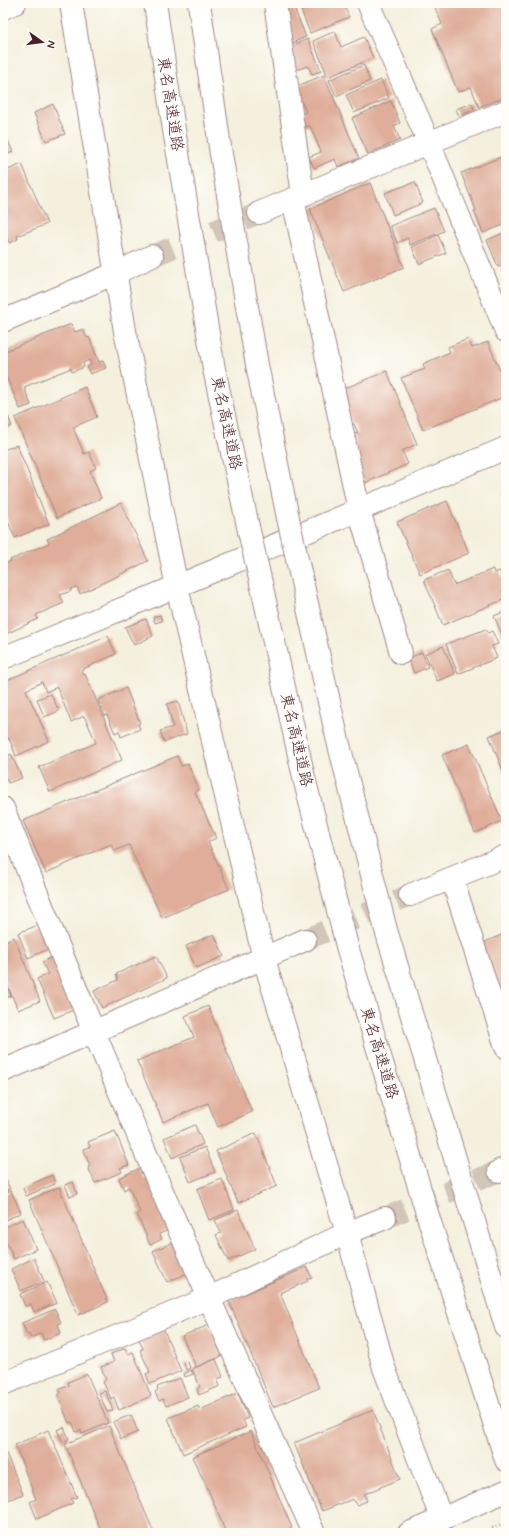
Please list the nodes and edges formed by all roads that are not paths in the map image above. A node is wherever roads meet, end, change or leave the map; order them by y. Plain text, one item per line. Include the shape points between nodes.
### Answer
1 (15, 3) edge
2 (71, 3) edge
3 (199, 3) edge
4 (275, 3) edge
5 (368, 3) edge
6 (155, 7) edge
7 (3, 8) edge
8 (506, 112) edge
9 (430, 143) junction
10 (298, 197) junction
11 (259, 213) tunnel mouth
12 (152, 256) tunnel mouth
13 (116, 273) junction
14 (3, 321) edge
15 (505, 326) edge
16 (506, 448) edge
17 (359, 510) junction
18 (177, 587) junction
19 (401, 653) dead end
20 (3, 658) edge
21 (4, 816) edge
22 (506, 856) edge
23 (452, 878) junction
24 (410, 895) tunnel mouth
25 (305, 940) tunnel mouth
26 (264, 959) junction
27 (94, 1032) junction
28 (506, 1047) edge
29 (3, 1071) edge
30 (385, 1218) tunnel mouth
31 (347, 1233) junction
32 (209, 1298) junction
33 (506, 1327) edge
34 (3, 1384) edge
35 (503, 1451) edge
36 (506, 1491) edge
37 (442, 1520) junction
38 (314, 1533) edge
39 (409, 1533) edge

1 - 7 main road
2 - 13 main road
3 - 33 main road, bridge via 254,349 288,518 337,737 386,930
4 - 10 main road
5 - 9 main road
6 - 35 main road, 東名高速道路, bridge via 214,369 305,782 347,946 427,1213
8 - 9 main road
9 - 10 main road
9 - 15 main road
10 - 11 main road
10 - 17 main road
12 - 13 main road
13 - 14 main road
13 - 18 main road via 125,331
16 - 17 main road
17 - 18 main road
17 - 19 main road
18 - 20 main road
18 - 26 main road
21 - 27 main road
22 - 23 main road
23 - 24 main road
23 - 28 main road
25 - 26 main road
26 - 27 main road
26 - 31 main road
27 - 29 main road
27 - 32 main road
30 - 31 main road
31 - 32 main road
31 - 37 main road via 384,1368
32 - 34 main road
32 - 38 main road
36 - 37 main road
37 - 39 main road

